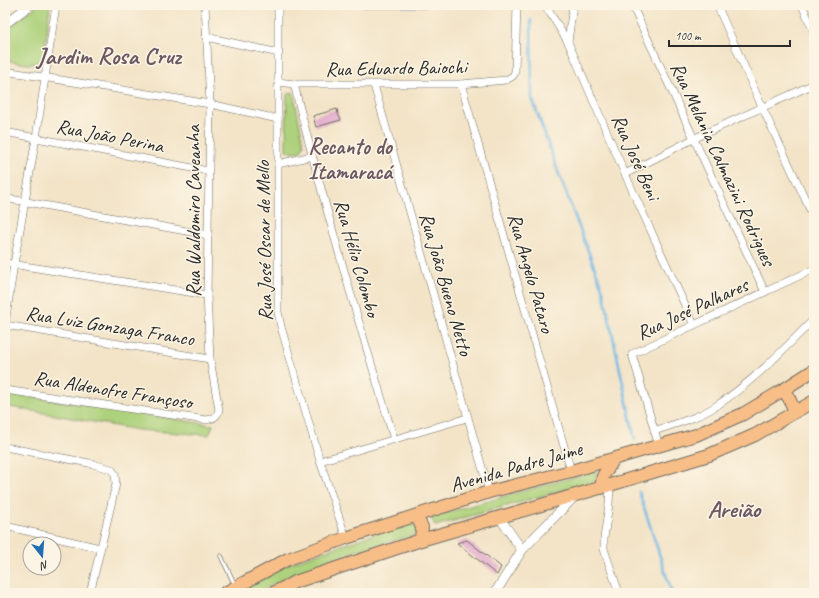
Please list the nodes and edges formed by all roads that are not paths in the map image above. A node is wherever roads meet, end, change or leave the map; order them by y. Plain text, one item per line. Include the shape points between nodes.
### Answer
1 (30, 5) edge
2 (56, 5) edge
3 (204, 5) edge
4 (278, 5) edge
5 (428, 5) edge
6 (517, 5) edge
7 (545, 5) edge
8 (573, 5) edge
9 (632, 5) edge
10 (717, 5) edge
11 (802, 5) edge
12 (5, 24) edge
13 (814, 32) edge
14 (206, 37) junction
15 (568, 42) junction
16 (279, 53) junction
17 (5, 71) edge
18 (45, 78) junction
19 (278, 82) junction
20 (294, 84) junction
21 (461, 84) junction
22 (814, 84) edge
23 (374, 85) junction
24 (210, 104) junction
25 (763, 109) junction
26 (278, 119) junction
27 (5, 132) edge
28 (36, 138) junction
29 (693, 140) junction
30 (312, 156) junction
31 (278, 164) junction
32 (208, 171) junction
33 (625, 174) junction
34 (5, 198) edge
35 (26, 201) junction
36 (814, 218) edge
37 (208, 235) junction
38 (5, 263) edge
39 (14, 264) junction
40 (812, 271) edge
41 (765, 292) junction
42 (207, 295) junction
43 (814, 319) edge
44 (5, 325) edge
45 (694, 325) junction
46 (210, 359) junction
47 (814, 370) edge
48 (5, 390) edge
49 (784, 390) junction
50 (814, 401) edge
51 (795, 412) junction
52 (216, 417) joint
53 (467, 418) junction
54 (654, 431) junction
55 (394, 439) junction
56 (658, 446) junction
57 (5, 447) edge
58 (614, 459) junction
59 (320, 461) junction
60 (571, 471) junction
61 (605, 486) junction
62 (489, 492) junction
63 (576, 494) junction
64 (416, 516) junction
65 (499, 517) junction
66 (5, 526) edge
67 (346, 538) junction
68 (421, 540) junction
69 (100, 548) junction
70 (522, 550) junction
71 (221, 556) dead end
72 (235, 586) junction
73 (90, 593) edge
74 (225, 593) edge
75 (273, 593) edge
76 (494, 593) edge
77 (619, 593) edge

1 - 12 street
2 - 18 street
3 - 14 street, Rua Waldomiro Caveanha
4 - 5 street
4 - 16 street, Rua José Oscar de Mello
6 - 21 street, Rua Eduardo Baiochi via 513,76 506,80
7 - 15 street, Rua José Beni
8 - 15 street
9 - 29 street, Rua Melania Calmazini Rodrigues
10 - 25 street
11 - 13 street
14 - 16 street
14 - 24 street, Rua Waldomiro Caveanha
15 - 33 street, Rua José Beni
16 - 19 street, Rua José Oscar de Mello
17 - 18 street
18 - 24 street
18 - 28 street
19 - 20 street, Rua Eduardo Baiochi
19 - 26 street, Rua José Oscar de Mello
20 - 23 street, Rua Eduardo Baiochi
20 - 30 street, Rua Hélio Colombo
21 - 23 street, Rua Eduardo Baiochi
21 - 60 street, Rua Angelo Pataro
22 - 25 street
23 - 53 street, Rua João Bueno Netto
24 - 26 street
24 - 32 street, Rua Waldomiro Caveanha
25 - 29 street
25 - 36 street
26 - 31 street, Rua José Oscar de Mello
27 - 28 street, Rua João Perina
28 - 32 street, Rua João Perina
28 - 35 street
29 - 33 street
29 - 41 street, Rua Melania Calmazini Rodrigues
30 - 31 street
30 - 55 street, Rua Hélio Colombo
31 - 59 street, Rua José Oscar de Mello via 278,312
32 - 37 street, Rua Waldomiro Caveanha
33 - 45 street, Rua José Beni
34 - 35 street
35 - 37 street
35 - 39 street
37 - 42 street, Rua Waldomiro Caveanha
38 - 39 street
39 - 42 street
39 - 44 street
40 - 41 street, Rua José Palhares
41 - 45 street, Rua José Palhares
42 - 46 street, Rua Waldomiro Caveanha
43 - 54 street via 766,368 716,407
44 - 46 street, Rua Luiz Gonzaga Franco
45 - 54 street, Rua José Palhares via 632,354
46 - 52 street, Rua Waldomiro Caveanha via 219,410
47 - 49 main road, Avenida Padre Jaime
48 - 52 street, Rua Aldenofre Françoso via 206,420
49 - 51 main road
49 - 56 main road, Avenida Padre Jaime via 743,414 696,435
50 - 51 main road
51 - 61 main road via 709,455
53 - 55 street
53 - 62 street, Rua João Bueno Netto
54 - 56 street, Rua José Palhares
55 - 59 street
56 - 58 main road, Avenida Padre Jaime
57 - 69 street via 111,469 115,474 116,484
58 - 60 main road, Avenida Padre Jaime
58 - 61 main road via 603,476
59 - 67 street, Rua José Oscar de Mello
60 - 62 main road, Avenida Padre Jaime
61 - 63 main road
61 - 77 street via 609,504 604,549
62 - 64 main road, Avenida Padre Jaime
63 - 65 main road
63 - 70 street
64 - 67 main road, Avenida Padre Jaime
64 - 68 main road via 422,527
65 - 68 main road
65 - 70 street
66 - 69 street
67 - 72 main road, Avenida Padre Jaime via 288,559
68 - 75 main road via 295,582
69 - 73 street
70 - 76 street
71 - 72 lane
72 - 74 main road, Avenida Padre Jaime

